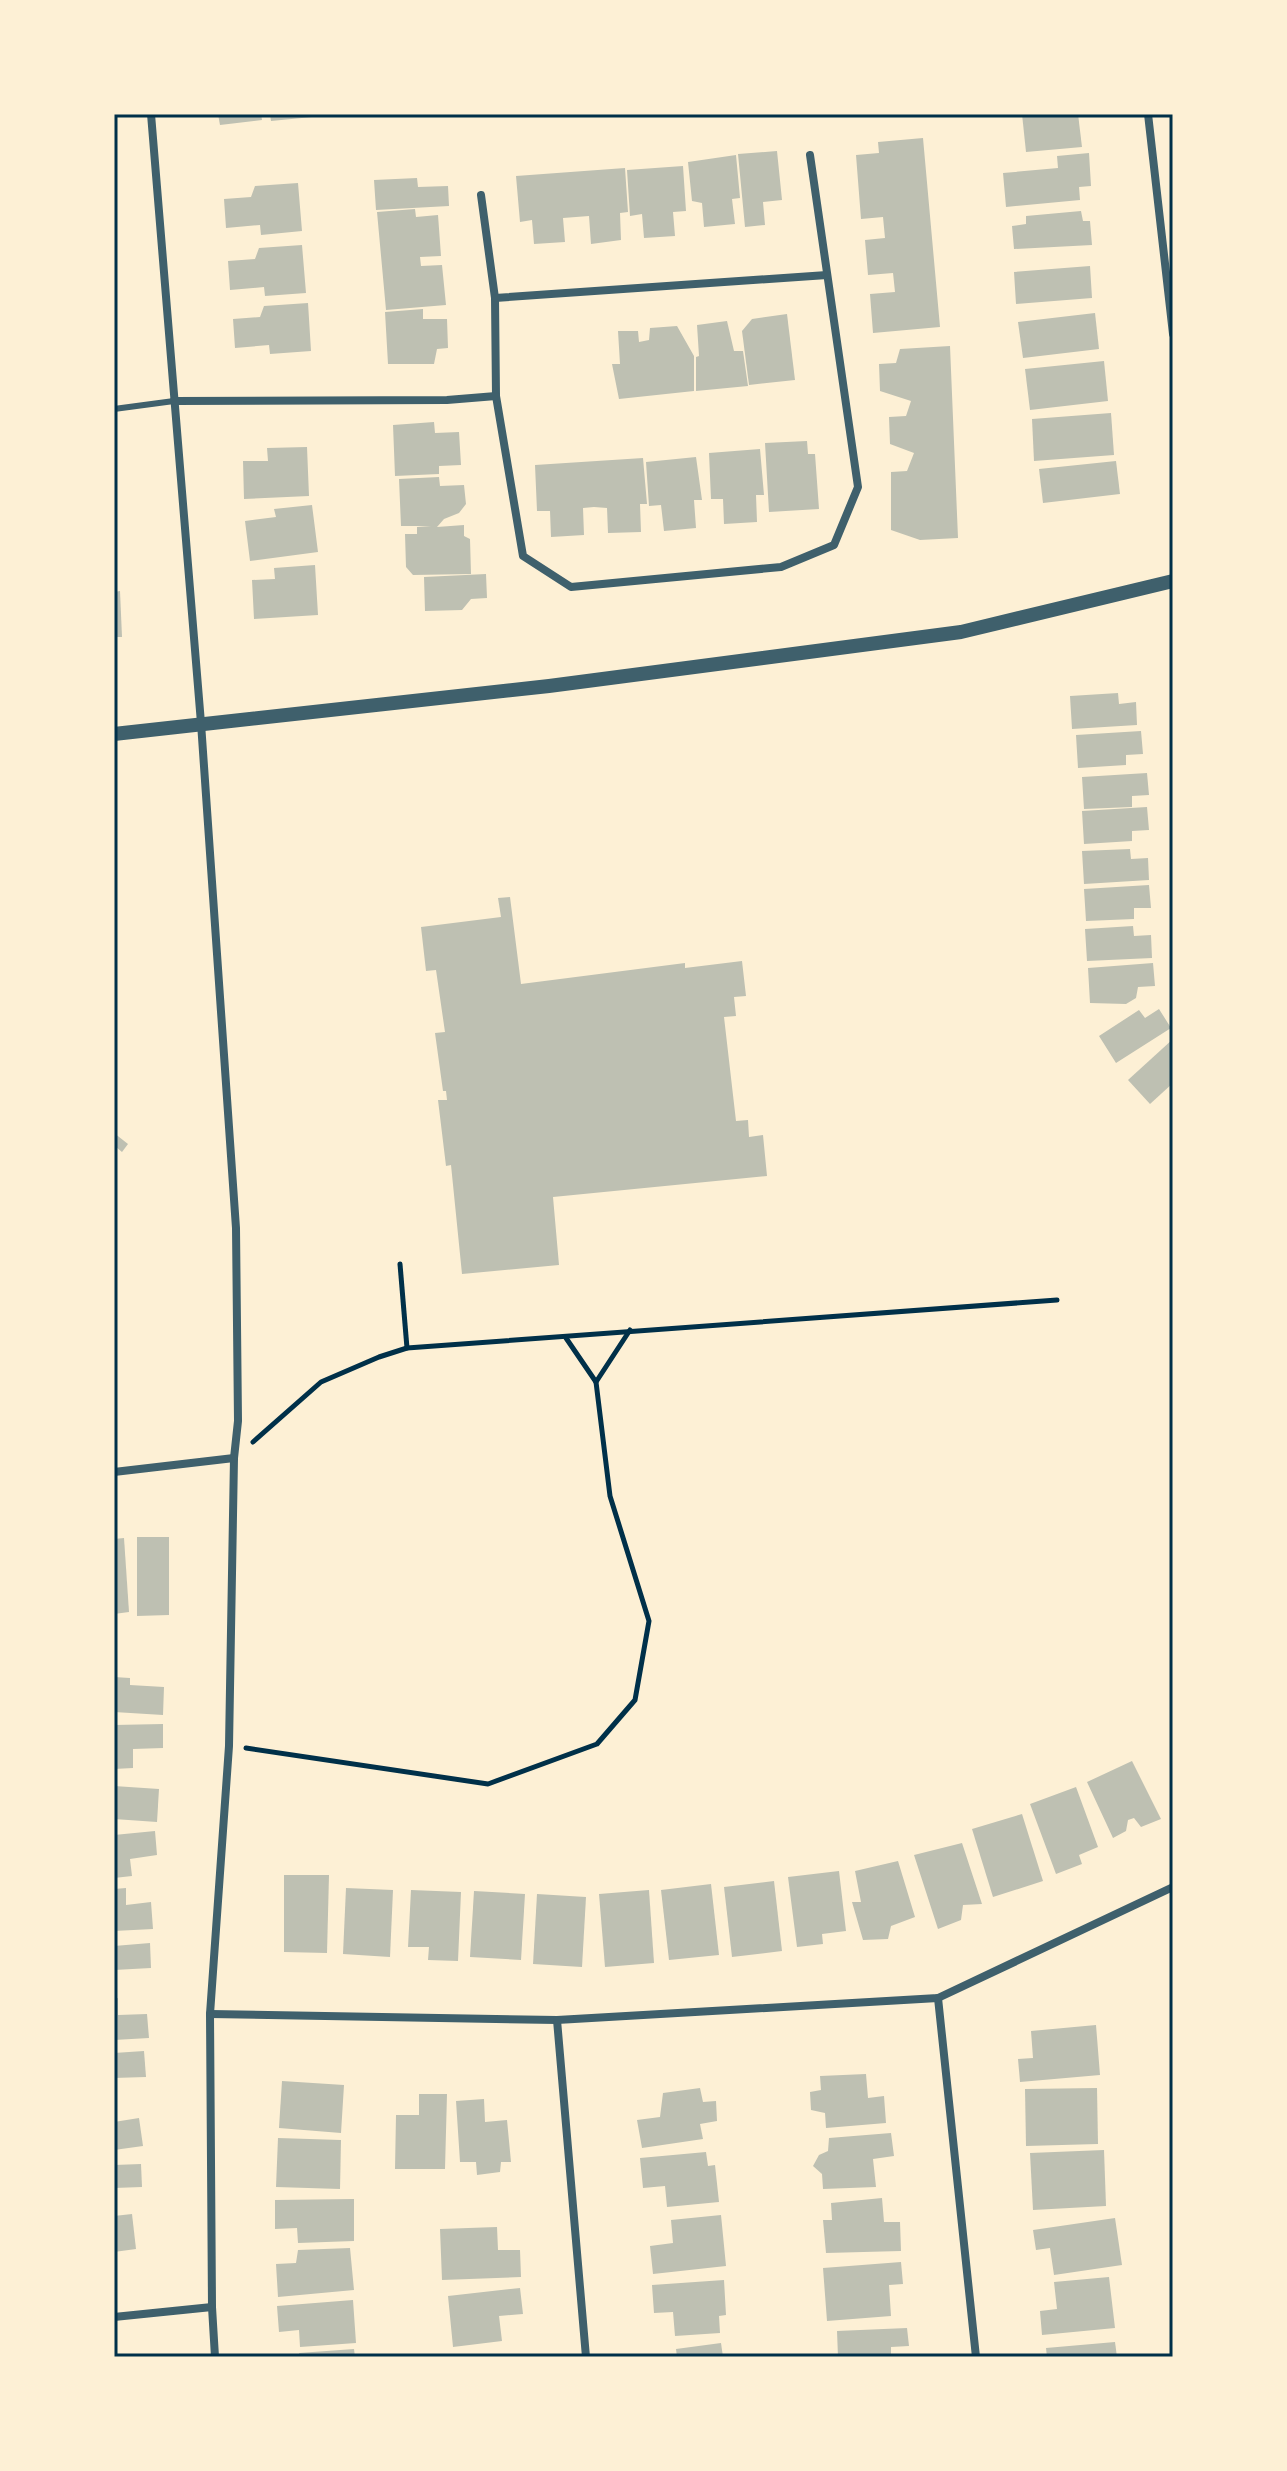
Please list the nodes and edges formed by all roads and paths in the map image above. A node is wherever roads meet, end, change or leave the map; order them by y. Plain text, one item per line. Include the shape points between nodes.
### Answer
1 (151, 114) edge
2 (1148, 114) edge
3 (810, 155) dead end
4 (481, 195) dead end
5 (827, 275) junction
6 (1170, 281) edge
7 (495, 298) junction
8 (1173, 334) edge
9 (496, 396) junction
10 (174, 401) junction
11 (114, 409) edge
12 (1173, 581) edge
13 (201, 723) junction
14 (114, 734) edge
15 (400, 1264) dead end
16 (1057, 1300) dead end
17 (630, 1330) junction
18 (566, 1338) junction
19 (407, 1348) junction
20 (596, 1382) junction
21 (234, 1458) junction
22 (114, 1472) edge
23 (229, 1746) junction
24 (1173, 1887) edge
25 (938, 1998) junction
26 (210, 2014) junction
27 (557, 2020) junction
28 (212, 2307) junction
29 (114, 2317) edge
30 (215, 2357) edge
31 (586, 2357) edge
32 (976, 2357) edge

1 - 10 street
2 - 6 street
3 - 5 street
4 - 7 street
5 - 7 street
5 - 9 street via 858,487 834,545 781,567 571,587 523,556
6 - 8 street
7 - 9 street
9 - 10 street
10 - 11 lane
10 - 13 street
12 - 13 street via 961,632 549,686
13 - 14 street
13 - 21 street via 236,1228
15 - 19 path
16 - 17 path
17 - 18 path
17 - 20 path
18 - 19 path
18 - 20 path
19 - 21 path via 321,1382
20 - 23 path via 610,1496 649,1621 635,1700 597,1744 488,1784
21 - 22 street
21 - 23 street
23 - 26 street
24 - 25 street
25 - 27 street
25 - 32 street
26 - 27 street
26 - 28 street
27 - 31 street
28 - 29 street
28 - 30 street

